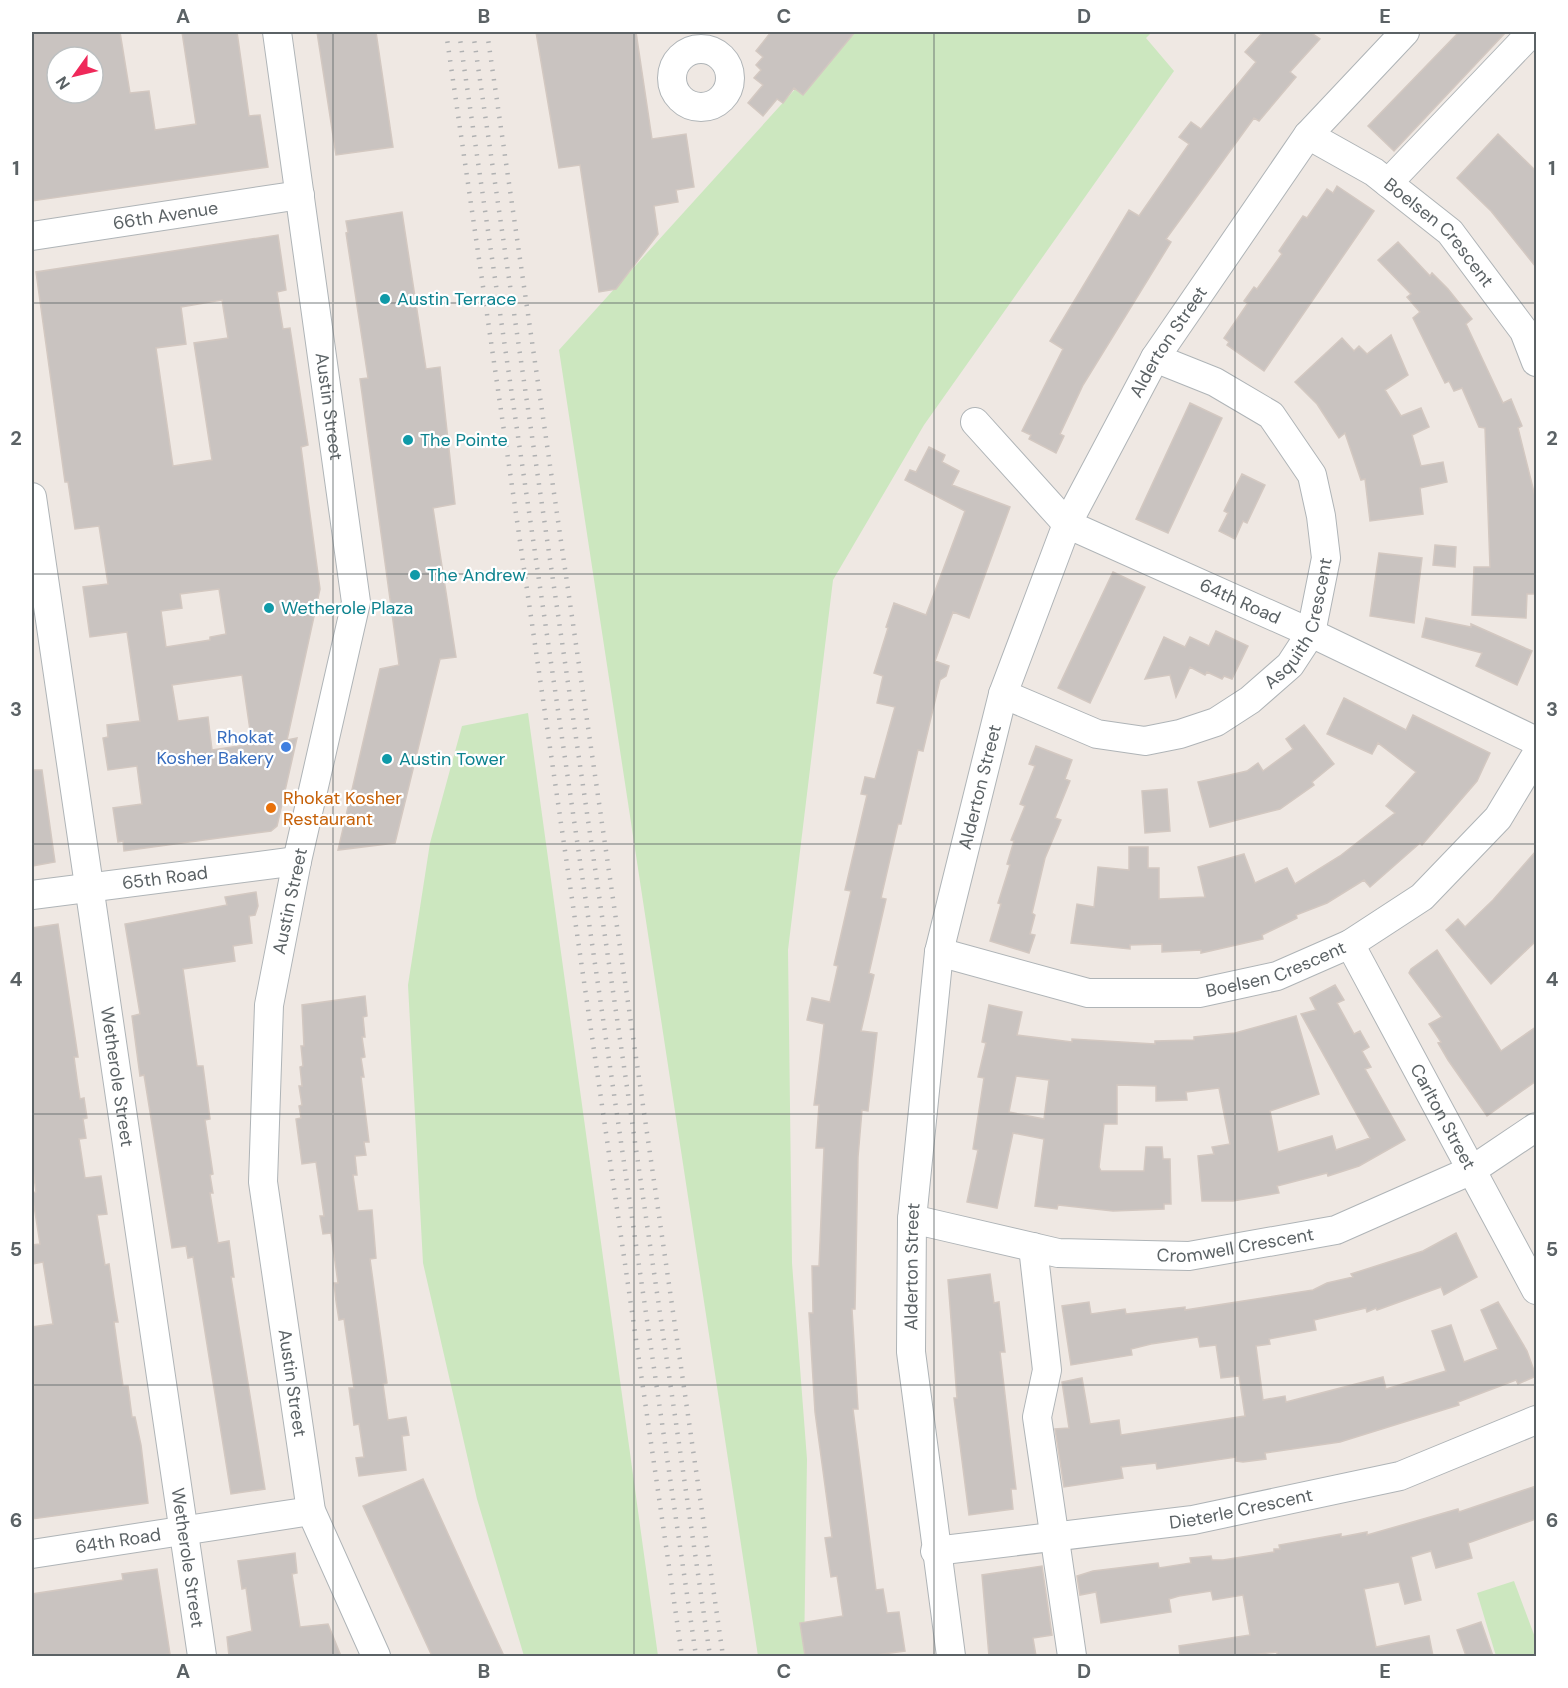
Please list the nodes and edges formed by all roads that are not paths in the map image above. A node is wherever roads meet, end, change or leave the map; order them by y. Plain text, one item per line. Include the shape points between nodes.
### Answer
1 (277, 32) edge
2 (1405, 32) edge
3 (1532, 32) edge
4 (1308, 135) junction
5 (1388, 183) junction
6 (300, 195) junction
7 (32, 236) edge
8 (1155, 358) junction
9 (1536, 362) edge
10 (975, 422) dead end
11 (32, 497) edge
12 (1067, 524) junction
13 (1311, 633) junction
14 (1003, 694) junction
15 (1536, 741) edge
16 (1536, 755) edge
17 (297, 861) junction
18 (89, 887) junction
19 (32, 896) edge
20 (1350, 944) junction
21 (939, 952) junction
22 (1536, 1127) edge
23 (1472, 1170) junction
24 (912, 1219) junction
25 (1033, 1247) junction
26 (1536, 1290) edge
27 (1536, 1420) edge
28 (311, 1511) junction
29 (183, 1532) junction
30 (1054, 1537) junction
31 (935, 1551) junction
32 (32, 1554) edge
33 (202, 1656) edge
34 (376, 1656) edge
35 (951, 1656) edge
36 (1072, 1656) edge

1 - 6 street, Austin Street
2 - 4 street, Alderton Street
3 - 5 street
4 - 5 street, Boelsen Crescent
4 - 8 street, Alderton Street
5 - 9 street, Boelsen Crescent via 1450,232 1524,331
6 - 7 street, 66th Avenue
6 - 17 street, Austin Street via 356,602
8 - 12 street, Alderton Street
8 - 13 street, Asquith Crescent via 1215,382 1271,415 1312,475 1322,516 1326,558
10 - 12 street, 64th Road
11 - 18 street, Wetherole Street
12 - 13 street, 64th Road
12 - 14 street, Alderton Street
13 - 14 street, Asquith Crescent via 1290,665 1250,700 1216,722 1180,735 1145,741 1097,734
13 - 15 street, 64th Road
14 - 21 street, Alderton Street
16 - 20 street, Boelsen Crescent via 1498,818 1422,897
17 - 18 street, 65th Road
17 - 28 street, Austin Street via 269,1005 263,1182
18 - 19 street, 65th Road
18 - 29 street, Wetherole Street
20 - 21 street, Boelsen Crescent via 1277,976 1199,993 1088,993
20 - 23 street, Carlton Street
21 - 24 street, Alderton Street
22 - 23 street, Cromwell Crescent
23 - 25 street, Cromwell Crescent via 1336,1230 1189,1256 1058,1253
23 - 26 street, Carlton Street
24 - 25 street, Cromwell Crescent
24 - 31 street, Alderton Street via 911,1352
25 - 30 street via 1047,1370 1037,1416
27 - 30 street, Dieterle Crescent via 1400,1476 1193,1520
28 - 29 street, 64th Road
28 - 34 street, Austin Street
29 - 32 street, 64th Road
29 - 33 street, Wetherole Street
30 - 31 street, Dieterle Crescent
30 - 36 street
31 - 35 street, Alderton Street

